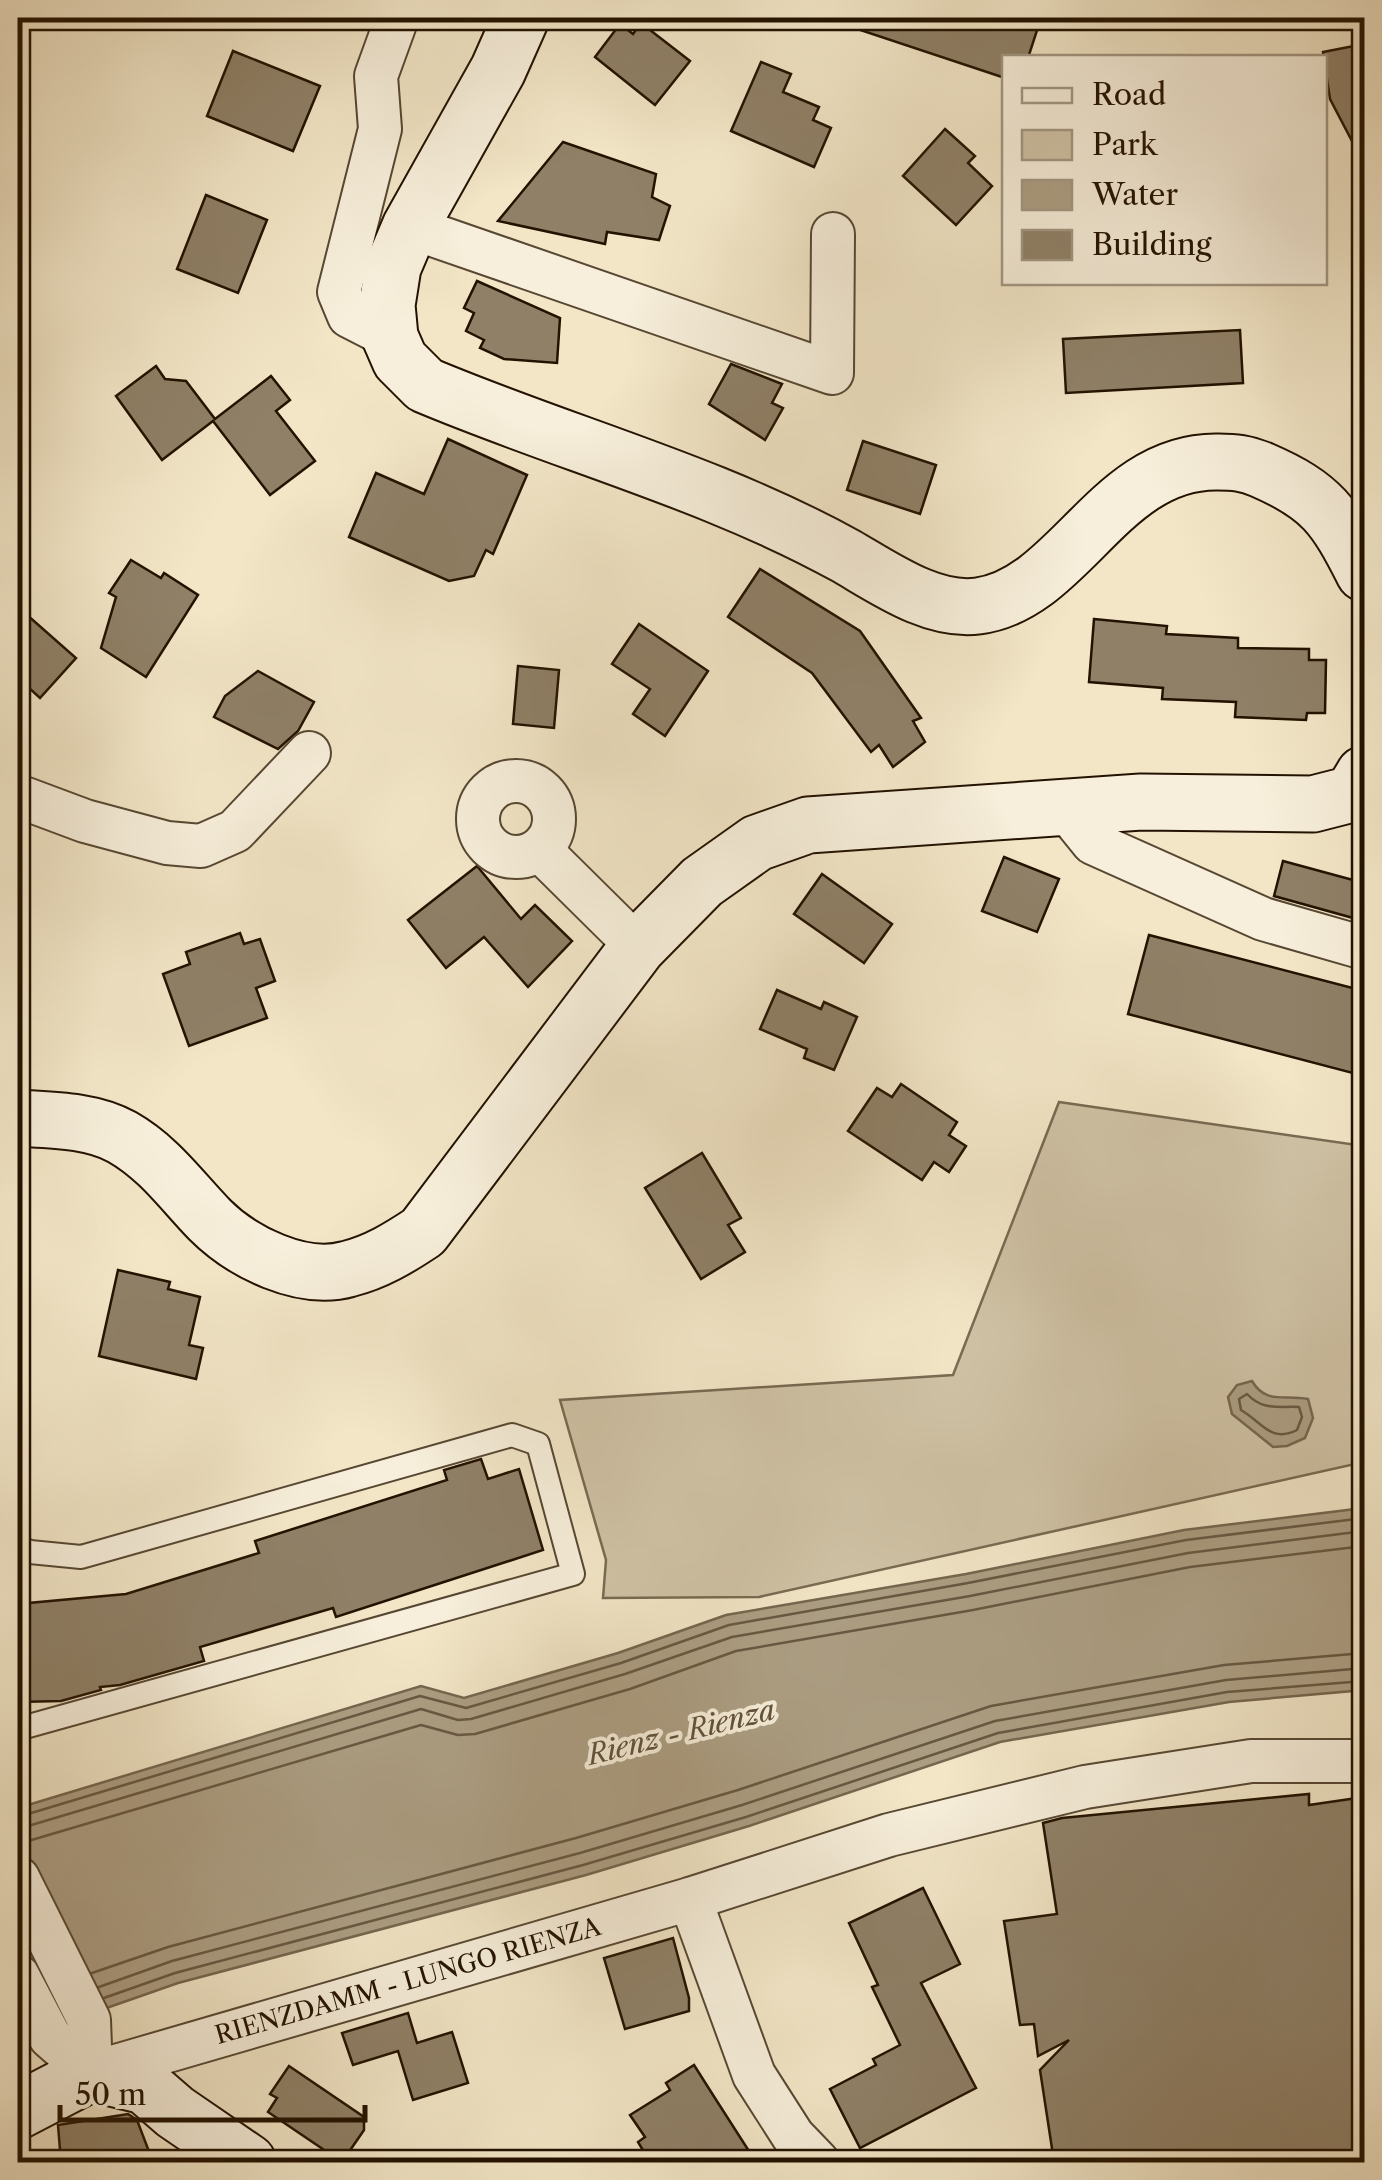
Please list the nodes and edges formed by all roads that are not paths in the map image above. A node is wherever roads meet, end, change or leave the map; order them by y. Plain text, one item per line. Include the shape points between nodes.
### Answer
1 (398, 18) edge
2 (521, 18) edge
3 (410, 228) junction
4 (833, 234) dead end
5 (390, 337) junction
6 (1364, 574) edge
7 (309, 753) dead end
8 (1360, 789) edge
9 (18, 796) edge
10 (1062, 806) junction
11 (540, 850) dead end
12 (638, 948) junction
13 (1364, 948) edge
14 (18, 1118) edge
15 (18, 1547) edge
16 (18, 1729) edge
17 (1364, 1762) edge
18 (18, 1878) edge
19 (690, 1899) junction
20 (18, 1976) edge
21 (90, 2046) junction
22 (18, 2112) edge
23 (248, 2162) edge
24 (818, 2162) edge

1 - 5 street via 376,76 380,129 338,292 350,316
2 - 3 street
3 - 4 street via 832,373
3 - 5 street via 393,267
5 - 6 street via 400,360 425,385 794,528 933,601 974,607 1004,600 1039,578 1124,496 1190,462 1245,462 1301,486 1339,524
7 - 9 street via 235,831 201,846 85,821
8 - 10 street via 1314,804
10 - 12 street via 808,824 758,844 702,882
10 - 13 street via 1093,844 1262,919
11 - 12 street
12 - 14 street via 423,1232 382,1258 344,1271 301,1269 239,1245 156,1160 118,1135 68,1121
15 - 16 lane via 80,1558 512,1435 538,1444 573,1574
17 - 19 street, RIENZDAMM - LUNGO RIENZA via 1251,1762 1085,1787 889,1835
18 - 21 street
19 - 21 street, RIENZDAMM - LUNGO RIENZA
19 - 24 street via 754,2075 792,2136
20 - 21 street via 50,2037
21 - 22 street, RIENZDAMM - LUNGO RIENZA
21 - 23 street

